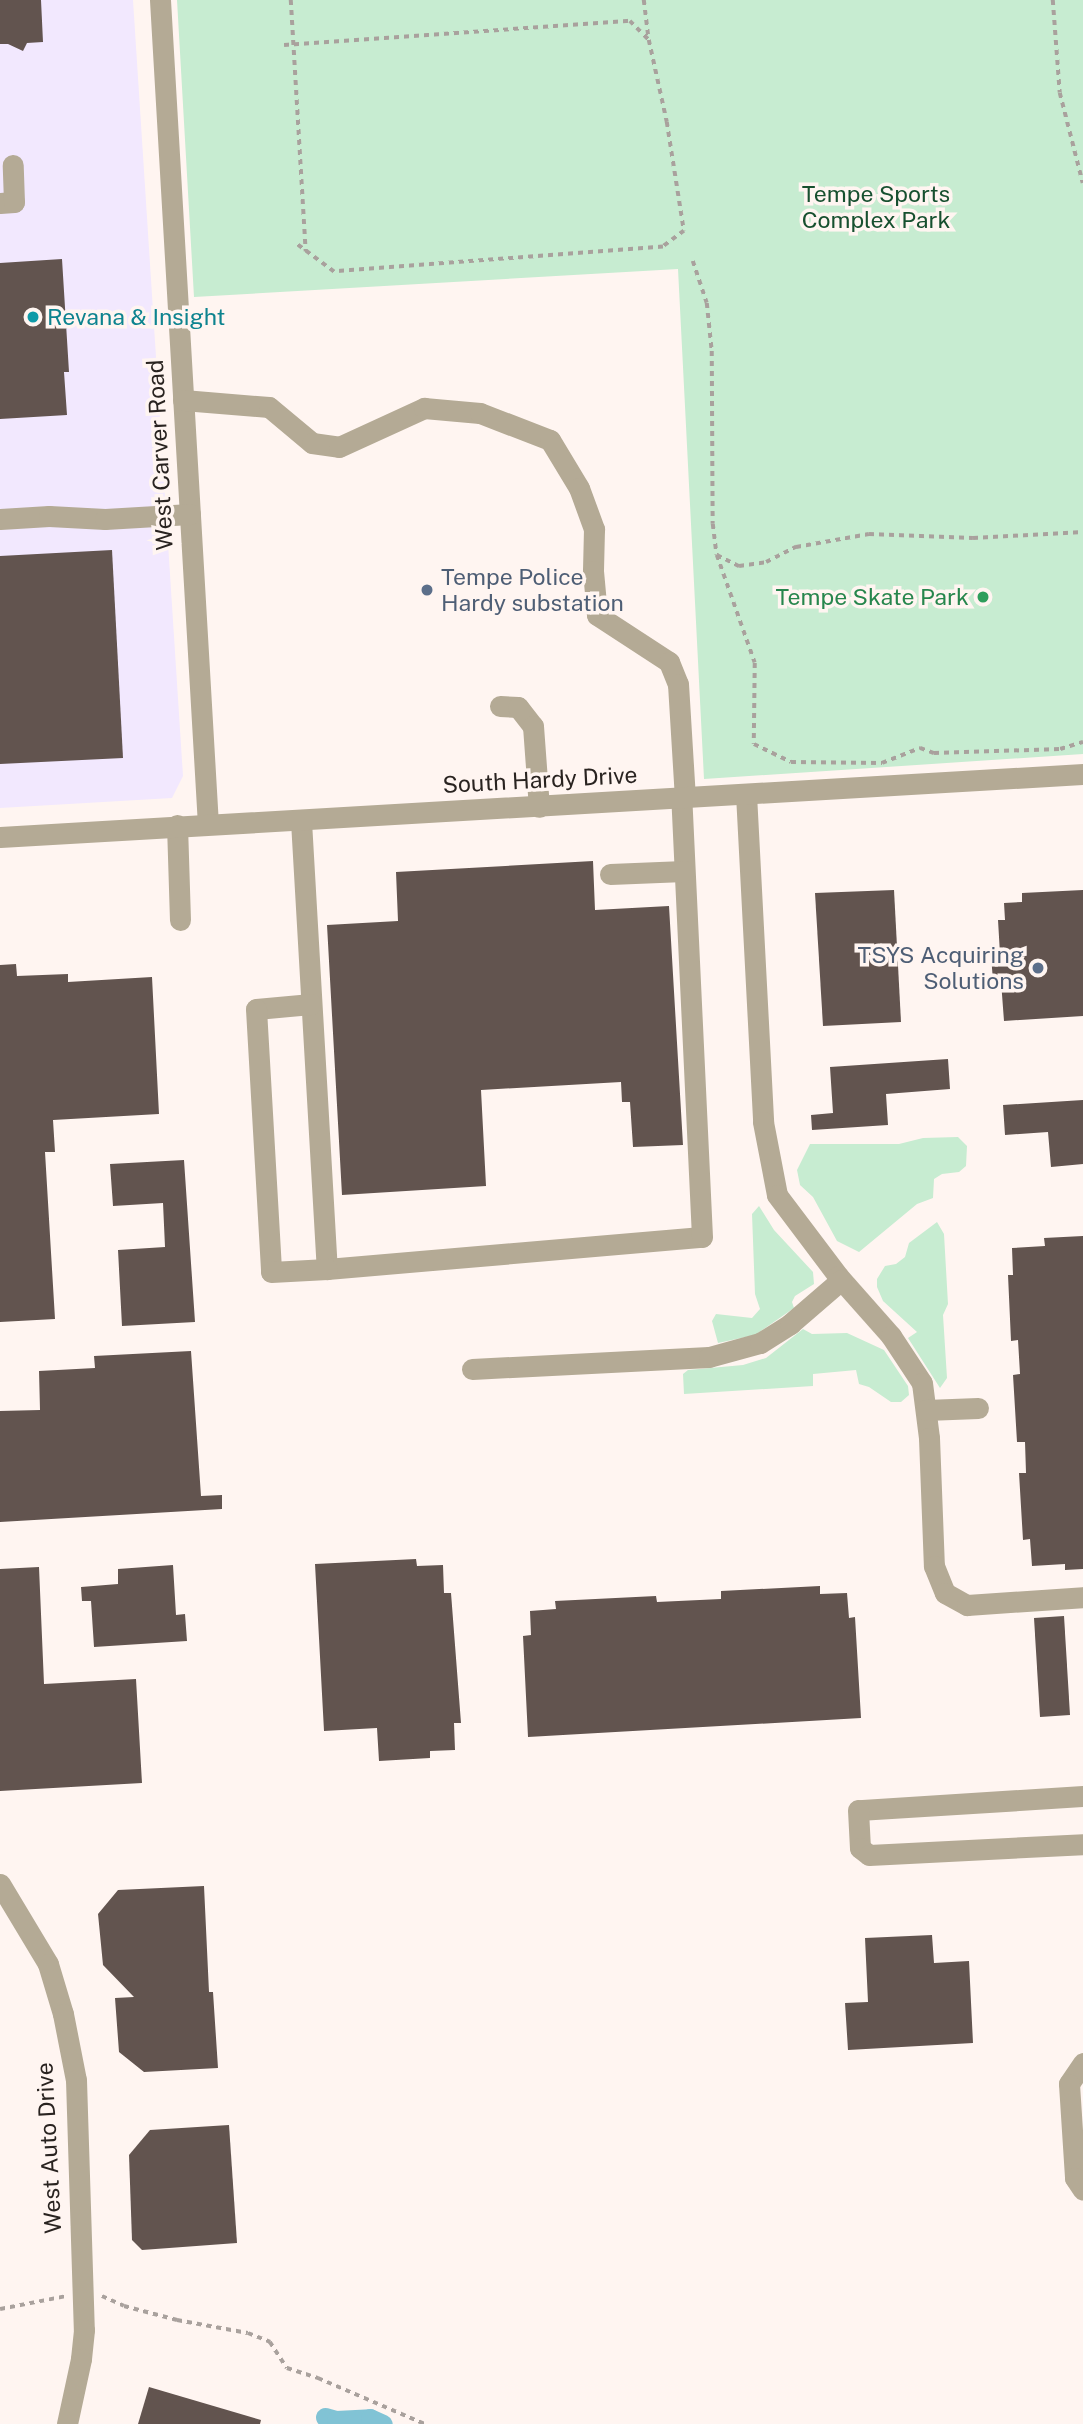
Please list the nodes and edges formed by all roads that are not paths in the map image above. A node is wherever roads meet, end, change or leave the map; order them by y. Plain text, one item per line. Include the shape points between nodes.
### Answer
1 (160, 0) edge
2 (13, 165) dead end
3 (7, 202) edge
4 (183, 400) junction
5 (190, 514) junction
6 (0, 519) edge
7 (500, 706) dead end
8 (1083, 774) edge
9 (746, 794) junction
10 (683, 798) junction
11 (539, 807) junction
12 (302, 821) junction
13 (208, 824) junction
14 (177, 825) junction
15 (0, 837) edge
16 (684, 871) junction
17 (610, 874) dead end
18 (180, 920) dead end
19 (311, 1003) junction
20 (327, 1269) junction
21 (841, 1280) junction
22 (472, 1369) dead end
23 (978, 1408) dead end
24 (926, 1410) junction
25 (1083, 1597) edge
26 (1083, 1796) edge
27 (1083, 1844) edge
28 (0, 1884) edge
29 (1083, 2063) edge
30 (1083, 2190) edge
31 (67, 2424) edge

1 - 4 street, West Carver Road
2 - 3 street
4 - 5 street, West Carver Road
4 - 10 street via 269,407 312,443 339,447 424,408 480,413 550,440 579,488 594,528 597,615 669,662 678,684
5 - 6 street
5 - 13 street, West Carver Road
7 - 11 street via 518,707 533,726
8 - 9 street, South Hardy Drive
9 - 10 street, South Hardy Drive
9 - 21 street via 762,1122 777,1195
10 - 11 street, South Hardy Drive
10 - 16 street
11 - 12 street, South Hardy Drive
12 - 13 street, South Hardy Drive
12 - 19 street
13 - 14 street, South Hardy Drive
14 - 15 street, South Hardy Drive
14 - 18 street
16 - 17 street
16 - 20 street via 702,1237
19 - 20 street
19 - 20 street via 256,1009 270,1258 271,1272
21 - 22 street via 760,1343 709,1357
21 - 24 street via 891,1336 922,1383
23 - 24 street
24 - 25 street via 934,1566 945,1593 967,1605
26 - 27 street via 858,1810 860,1847 869,1855
28 - 31 street, West Auto Drive via 48,1964 76,2080 81,2359
29 - 30 street via 1069,2084 1074,2178

